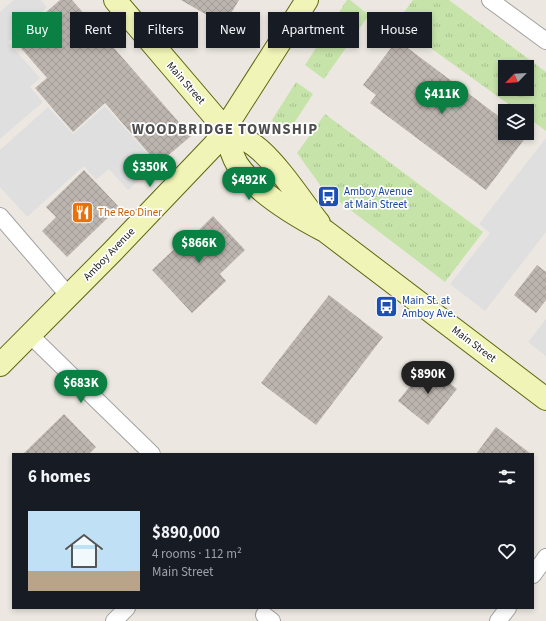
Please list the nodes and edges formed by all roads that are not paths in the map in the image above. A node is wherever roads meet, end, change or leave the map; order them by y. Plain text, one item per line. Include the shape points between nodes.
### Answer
1 (115, 0) edge
2 (307, 0) edge
3 (490, 0) edge
4 (546, 41) edge
5 (225, 129) junction
6 (0, 216) edge
7 (69, 296) junction
8 (30, 334) junction
9 (0, 365) edge
10 (546, 399) edge
11 (151, 453) edge
12 (546, 557) edge
13 (534, 573) edge
14 (126, 609) edge
15 (507, 609) edge
16 (114, 621) edge
17 (498, 621) edge

1 - 5 main road, Main Street
2 - 5 main road, Amboy Avenue
3 - 4 street
5 - 7 main road, Amboy Avenue via 203,158
5 - 10 main road, Main Street via 237,164 250,180 292,212 325,231
6 - 7 street
7 - 8 main road, Amboy Avenue
8 - 9 main road, Amboy Avenue
8 - 11 street
12 - 13 street
14 - 16 street
15 - 17 street

